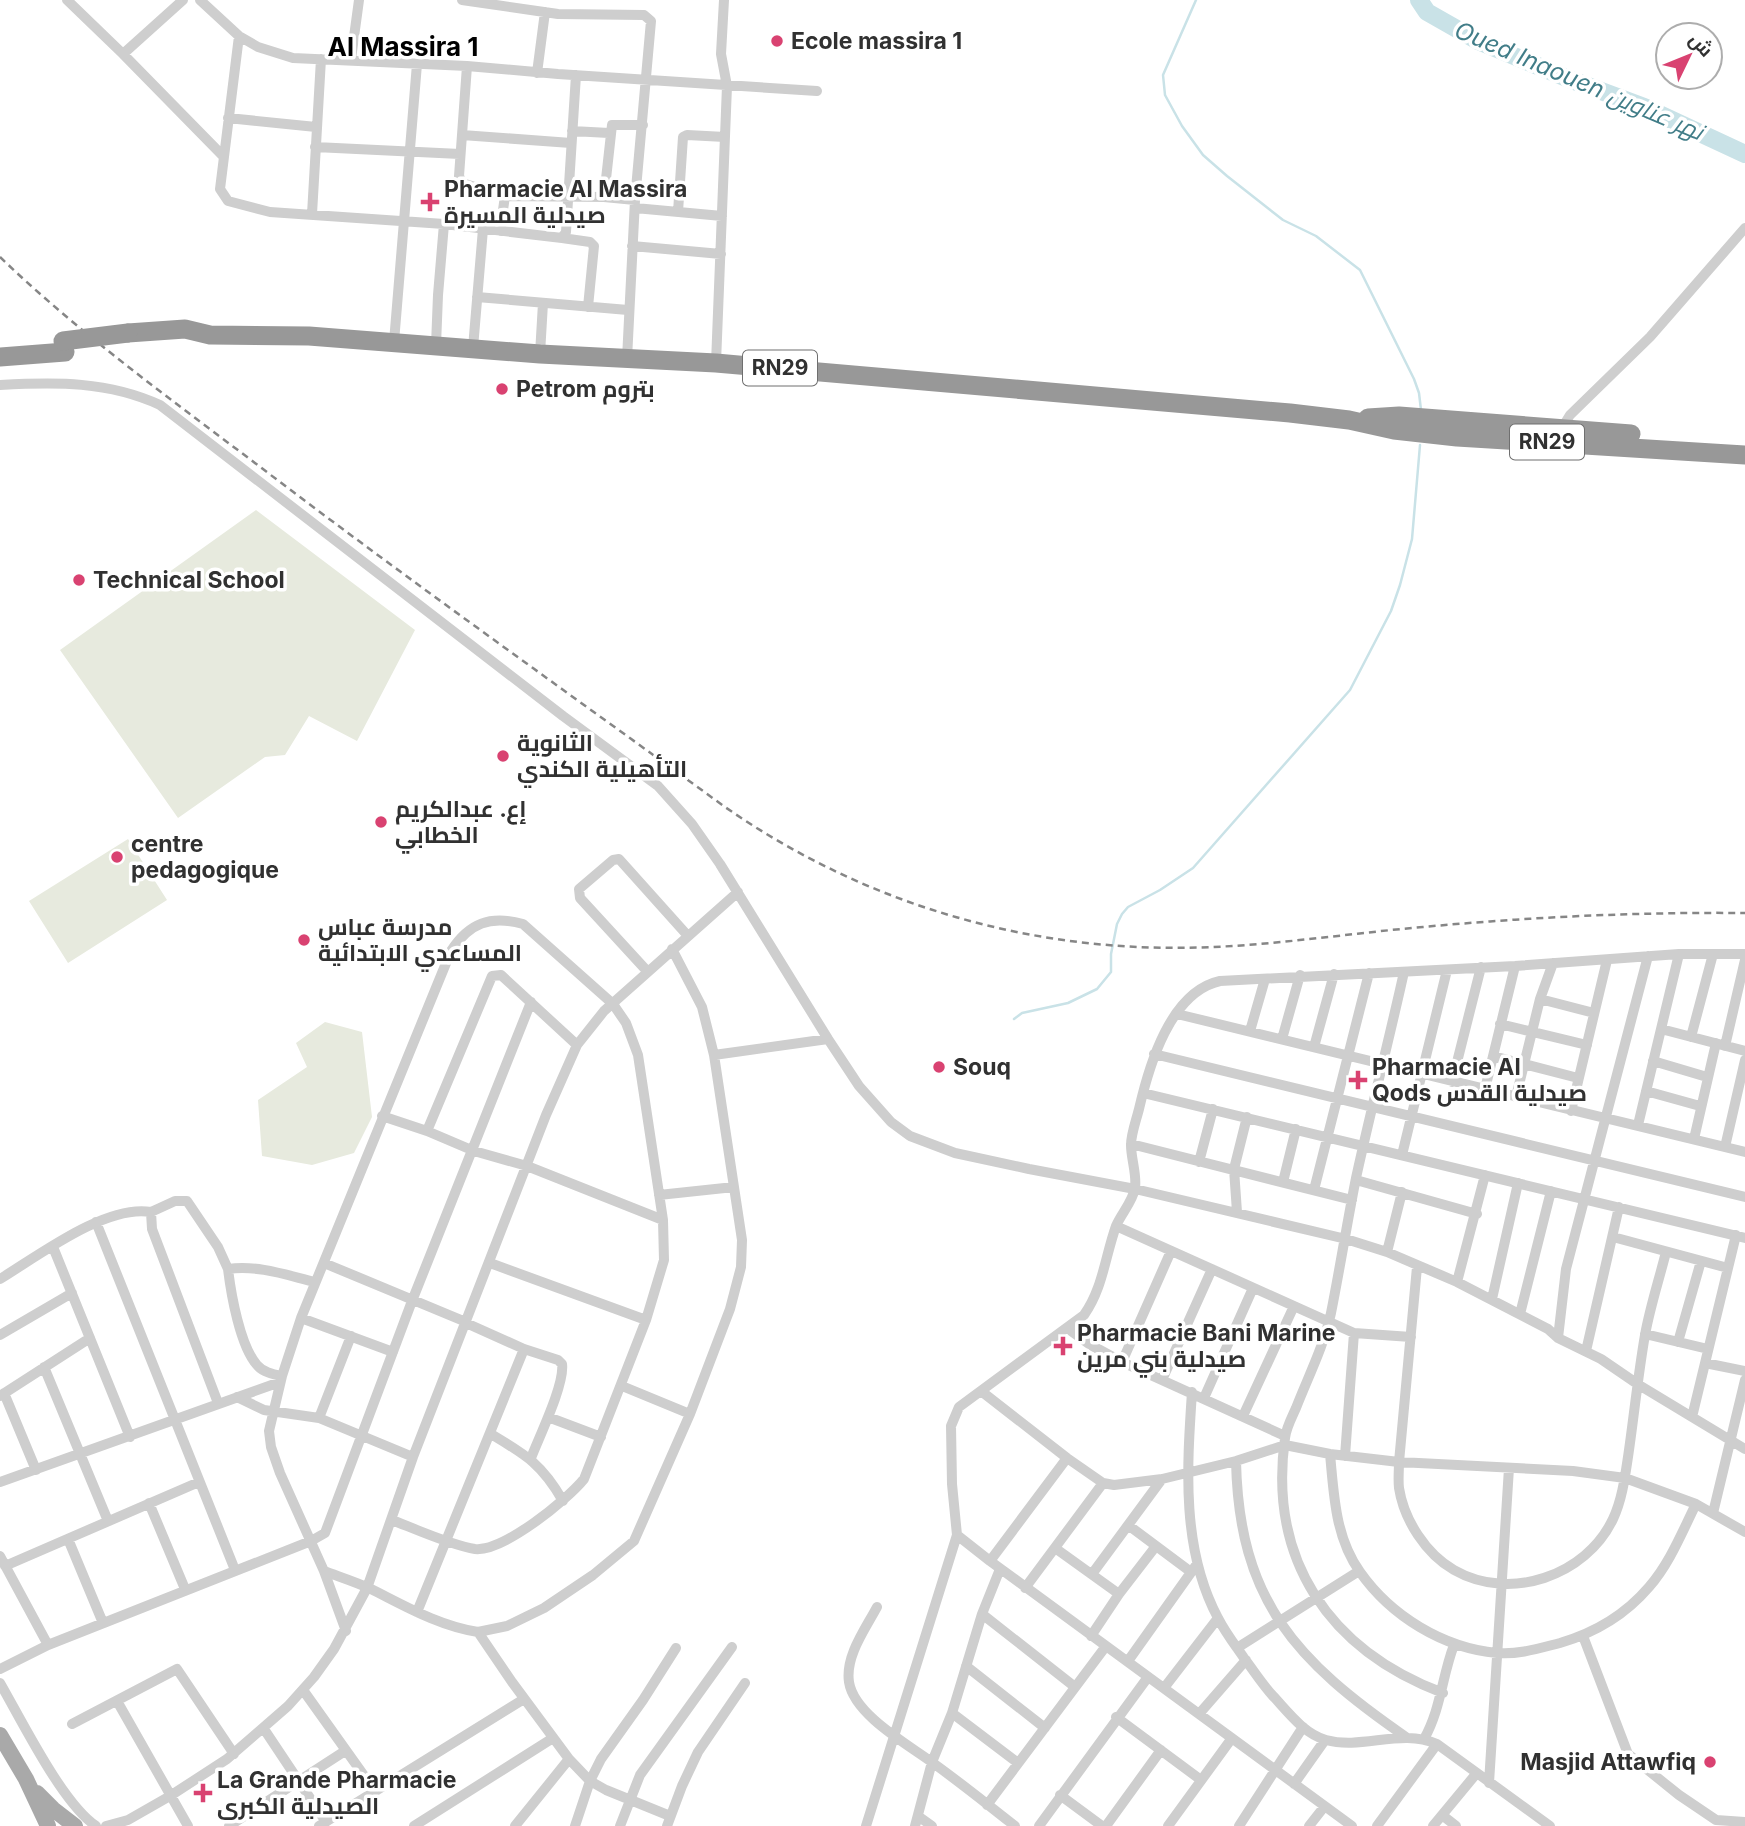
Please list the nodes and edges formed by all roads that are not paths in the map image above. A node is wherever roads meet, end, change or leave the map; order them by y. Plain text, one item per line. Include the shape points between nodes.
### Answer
1 (67, 0) edge
2 (183, 0) edge
3 (200, 0) edge
4 (359, 0) edge
5 (462, 0) edge
6 (559, 0) edge
7 (724, 0) edge
8 (481, 2) edge
9 (545, 12) junction
10 (558, 13) junction
11 (239, 36) junction
12 (123, 54) junction
13 (321, 59) junction
14 (351, 59) junction
15 (417, 64) junction
16 (467, 66) junction
17 (537, 73) junction
18 (576, 75) junction
19 (647, 81) junction
20 (727, 86) junction
21 (817, 91) dead end
22 (228, 118) junction
23 (643, 125) junction
24 (316, 127) junction
25 (610, 133) junction
26 (462, 135) junction
27 (572, 137) junction
28 (725, 137) junction
29 (316, 147) junction
30 (410, 152) junction
31 (460, 154) junction
32 (223, 156) junction
33 (505, 196) junction
34 (568, 197) junction
35 (604, 197) junction
36 (635, 204) junction
37 (678, 212) junction
38 (312, 214) junction
39 (722, 216) junction
40 (405, 221) junction
41 (444, 224) junction
42 (1745, 228) edge
43 (484, 229) junction
44 (500, 231) junction
45 (562, 238) junction
46 (632, 246) junction
47 (721, 254) junction
48 (477, 296) junction
49 (543, 303) junction
50 (588, 307) junction
51 (628, 310) junction
52 (394, 342) junction
53 (436, 345) junction
54 (64, 346) junction
55 (473, 348) junction
56 (0, 350) edge
57 (540, 354) junction
58 (0, 357) edge
59 (627, 359) junction
60 (716, 363) junction
61 (0, 385) edge
62 (1562, 435) junction
63 (1745, 445) edge
64 (1717, 448) junction
65 (1745, 455) edge
66 (738, 892) junction
67 (688, 936) junction
68 (672, 949) junction
69 (1679, 954) junction
70 (1713, 954) junction
71 (1745, 954) edge
72 (1648, 956) junction
73 (1607, 960) junction
74 (1745, 960) edge
75 (1553, 963) junction
76 (1515, 966) junction
77 (1481, 967) junction
78 (1447, 970) junction
79 (647, 971) junction
80 (1404, 972) junction
81 (1369, 973) junction
82 (1334, 974) junction
83 (1300, 975) junction
84 (1265, 979) junction
85 (1741, 997) edge
86 (1540, 999) junction
87 (531, 1002) junction
88 (613, 1004) junction
89 (1594, 1013) junction
90 (1177, 1014) junction
91 (1500, 1024) junction
92 (1661, 1029) junction
93 (1532, 1030) junction
94 (1250, 1031) junction
95 (1691, 1037) junction
96 (828, 1039) junction
97 (1282, 1039) junction
98 (1720, 1044) junction
99 (577, 1045) junction
100 (1587, 1045) junction
101 (1314, 1047) junction
102 (1745, 1051) edge
103 (1154, 1054) junction
104 (714, 1055) junction
105 (1348, 1055) junction
106 (1493, 1056) junction
107 (1745, 1060) edge
108 (1653, 1061) junction
109 (1383, 1064) junction
110 (1524, 1064) junction
111 (1421, 1074) junction
112 (1707, 1077) junction
113 (1578, 1078) junction
114 (1452, 1082) junction
115 (1485, 1090) junction
116 (1646, 1091) junction
117 (1143, 1093) junction
118 (1516, 1097) junction
119 (1337, 1098) junction
120 (1700, 1106) junction
121 (1374, 1107) junction
122 (1213, 1109) junction
123 (1571, 1111) junction
124 (382, 1116) junction
125 (1411, 1116) junction
126 (1247, 1117) junction
127 (1604, 1118) junction
128 (1638, 1125) junction
129 (1296, 1129) junction
130 (427, 1131) junction
131 (1327, 1137) junction
132 (1694, 1139) junction
133 (1131, 1144) junction
134 (1364, 1146) junction
135 (1725, 1147) junction
136 (474, 1151) junction
137 (1745, 1152) edge
138 (1402, 1155) junction
139 (1593, 1160) junction
140 (1199, 1162) junction
141 (527, 1166) junction
142 (1234, 1169) junction
143 (1485, 1175) junction
144 (1356, 1180) junction
145 (1283, 1182) junction
146 (1518, 1183) junction
147 (734, 1187) junction
148 (1135, 1189) junction
149 (1314, 1190) junction
150 (1551, 1191) junction
151 (1402, 1192) junction
152 (659, 1195) junction
153 (1745, 1197) edge
154 (1584, 1199) junction
155 (1352, 1200) junction
156 (1619, 1207) junction
157 (151, 1212) junction
158 (1237, 1212) junction
159 (1477, 1214) junction
160 (663, 1220) junction
161 (96, 1222) junction
162 (1116, 1226) junction
163 (1740, 1236) edge
164 (1613, 1237) junction
165 (1346, 1239) junction
166 (53, 1247) junction
167 (1171, 1251) junction
168 (1387, 1252) junction
169 (1666, 1252) junction
170 (1701, 1261) junction
171 (324, 1263) junction
172 (490, 1263) junction
173 (1417, 1267) junction
174 (1728, 1268) junction
175 (228, 1269) junction
176 (1212, 1269) junction
177 (0, 1279) edge
178 (315, 1282) junction
179 (1457, 1282) junction
180 (1253, 1288) junction
181 (72, 1293) junction
182 (1492, 1299) junction
183 (412, 1301) junction
184 (1294, 1307) junction
185 (1520, 1314) junction
186 (301, 1318) junction
187 (646, 1320) junction
188 (466, 1322) junction
189 (1329, 1323) junction
190 (1067, 1328) junction
191 (1354, 1333) junction
192 (1645, 1334) junction
193 (0, 1335) edge
194 (351, 1336) junction
195 (1411, 1337) junction
196 (90, 1338) junction
197 (1558, 1338) junction
198 (1678, 1342) junction
199 (524, 1349) junction
200 (1708, 1349) junction
201 (1586, 1351) junction
202 (393, 1352) junction
203 (1122, 1362) junction
204 (1705, 1363) junction
205 (44, 1367) junction
206 (1745, 1371) edge
207 (281, 1379) junction
208 (1162, 1380) junction
209 (1745, 1380) edge
210 (1639, 1385) junction
211 (622, 1386) junction
212 (981, 1391) junction
213 (1192, 1392) junction
214 (2, 1394) edge
215 (237, 1396) junction
216 (1204, 1398) junction
217 (218, 1403) junction
218 (275, 1410) junction
219 (690, 1414) junction
220 (1243, 1416) junction
221 (1692, 1417) junction
222 (319, 1418) junction
223 (548, 1418) junction
224 (176, 1421) junction
225 (491, 1434) junction
226 (362, 1435) junction
227 (130, 1437) junction
228 (601, 1437) junction
229 (1729, 1439) junction
230 (1285, 1441) junction
231 (1745, 1448) edge
232 (80, 1454) junction
233 (1330, 1454) junction
234 (1345, 1456) junction
235 (413, 1457) junction
236 (531, 1458) junction
237 (1067, 1458) junction
238 (1236, 1461) junction
239 (1399, 1462) junction
240 (1509, 1468) junction
241 (36, 1470) junction
242 (1187, 1472) junction
243 (1625, 1478) junction
244 (1162, 1479) junction
245 (1, 1481) edge
246 (199, 1482) junction
247 (1103, 1483) junction
248 (563, 1501) junction
249 (149, 1503) junction
250 (1696, 1504) junction
251 (1713, 1513) junction
252 (108, 1521) junction
253 (392, 1521) junction
254 (1128, 1525) junction
255 (1745, 1532) edge
256 (957, 1535) junction
257 (68, 1539) junction
258 (445, 1539) junction
259 (311, 1541) junction
260 (1156, 1546) junction
261 (1055, 1548) junction
262 (3, 1561) edge
263 (990, 1562) junction
264 (1194, 1568) junction
265 (1000, 1569) junction
266 (235, 1570) junction
267 (324, 1571) junction
268 (1359, 1571) junction
269 (1092, 1574) junction
270 (1502, 1584) junction
271 (367, 1588) junction
272 (1026, 1588) junction
273 (186, 1589) junction
274 (1119, 1594) junction
275 (1316, 1598) junction
276 (877, 1607) dead end
277 (417, 1612) junction
278 (982, 1614) junction
279 (1218, 1618) junction
280 (1278, 1622) junction
281 (103, 1623) junction
282 (346, 1631) junction
283 (478, 1632) junction
284 (1091, 1636) junction
285 (1583, 1636) junction
286 (48, 1645) junction
287 (1454, 1645) junction
288 (1106, 1646) junction
289 (732, 1647) dead end
290 (676, 1648) dead end
291 (1237, 1648) junction
292 (1499, 1654) junction
293 (1246, 1660) junction
294 (1128, 1661) junction
295 (966, 1666) junction
296 (0, 1669) edge
297 (1148, 1677) junction
298 (0, 1683) edge
299 (745, 1683) dead end
300 (1075, 1687) junction
301 (1164, 1688) junction
302 (303, 1690) junction
303 (1443, 1693) junction
304 (524, 1699) junction
305 (117, 1701) junction
306 (953, 1713) junction
307 (1199, 1714) junction
308 (1116, 1717) junction
309 (72, 1724) dead end
310 (1303, 1727) junction
311 (1045, 1728) junction
312 (264, 1729) junction
313 (0, 1735) edge
314 (894, 1737) junction
315 (1406, 1737) junction
316 (553, 1738) junction
317 (1232, 1738) junction
318 (1424, 1739) junction
319 (1325, 1740) junction
320 (1437, 1744) junction
321 (1161, 1750) junction
322 (345, 1751) junction
323 (234, 1754) junction
324 (569, 1759) junction
325 (932, 1762) junction
326 (1018, 1763) junction
327 (1275, 1772) junction
328 (1476, 1774) junction
329 (26, 1779) junction
330 (299, 1779) junction
331 (590, 1780) junction
332 (1201, 1780) junction
333 (1489, 1783) junction
334 (1294, 1784) junction
335 (375, 1791) junction
336 (1060, 1795) junction
337 (170, 1796) junction
338 (630, 1800) junction
339 (988, 1805) junction
340 (1324, 1807) junction
341 (1442, 1815) junction
342 (669, 1821) edge
343 (917, 1821) edge
344 (126, 1823) edge
345 (1714, 1823) edge
346 (1744, 1823) edge
347 (323, 1824) edge
348 (48, 1826) edge
349 (75, 1826) edge
350 (96, 1826) edge
351 (106, 1826) edge
352 (188, 1826) edge
353 (229, 1826) edge
354 (414, 1826) edge
355 (515, 1826) edge
356 (575, 1826) edge
357 (621, 1826) edge
358 (866, 1826) edge
359 (932, 1826) edge
360 (1015, 1826) edge
361 (1038, 1826) edge
362 (1104, 1826) edge
363 (1168, 1826) edge
364 (1239, 1826) edge
365 (1309, 1826) edge
366 (1352, 1826) edge
367 (1377, 1826) edge
368 (1433, 1826) edge
369 (1456, 1826) edge
370 (1550, 1826) edge

1 - 12 street
2 - 12 street
3 - 11 street
4 - 14 street
5 - 8 street
6 - 10 street
7 - 20 street via 721,54
8 - 9 street
9 - 10 street
9 - 17 street
10 - 19 street via 647,16 652,24
11 - 13 street via 276,54
11 - 22 street
12 - 32 street
13 - 14 street
13 - 24 street
14 - 15 street
15 - 16 street
15 - 30 street
16 - 17 street
16 - 26 street
17 - 18 street
18 - 19 street
18 - 27 street
19 - 20 street
19 - 23 street
20 - 21 street
20 - 28 street
22 - 24 street
22 - 32 street
23 - 25 street via 614,124
23 - 36 street
24 - 29 street
25 - 27 street
25 - 35 street
26 - 27 street
26 - 31 street
27 - 34 street
28 - 37 street via 683,137
28 - 39 street
29 - 30 street
29 - 38 street
30 - 31 street
30 - 40 street
31 - 33 street via 462,183
32 - 38 street via 220,189 228,201 256,209
33 - 34 street
33 - 44 street
34 - 35 street
34 - 45 street
35 - 36 street
36 - 37 street
36 - 46 street
37 - 39 street
38 - 40 street
39 - 47 street
40 - 41 street
40 - 52 street
41 - 43 street
41 - 53 street
42 - 62 street via 1650,337 1570,415
43 - 44 street
43 - 48 street
44 - 45 street
45 - 50 street via 594,246
46 - 47 street
46 - 51 street
47 - 60 street
48 - 49 street
48 - 55 street
49 - 50 street
49 - 57 street
50 - 51 street
51 - 59 street
52 - 53 highway, RN29
52 - 54 highway, RN29 via 210,335
53 - 55 highway, RN29
54 - 56 highway, RN29
54 - 58 highway, RN29
55 - 57 highway, RN29
57 - 59 highway, RN29
59 - 60 highway, RN29
60 - 62 highway, RN29 via 1349,420 1457,437
61 - 66 street via 103,387 160,405 658,786 692,824
62 - 64 highway, RN29
63 - 64 highway, RN29
64 - 65 highway, RN29
66 - 67 street
66 - 96 street
67 - 68 street
67 - 79 street via 619,859 588,882 578,891 580,898
68 - 79 street
68 - 104 street via 702,1007
69 - 70 street
69 - 72 street
69 - 92 street
70 - 71 street
70 - 95 street
72 - 73 street
72 - 127 street
73 - 75 street
73 - 89 street
74 - 85 street
75 - 76 street
75 - 86 street
76 - 77 street
76 - 91 street
77 - 78 street
77 - 114 street
78 - 80 street
78 - 111 street
79 - 88 street
80 - 81 street
80 - 109 street
81 - 82 street
81 - 105 street
82 - 83 street
82 - 101 street
83 - 84 street
83 - 97 street
84 - 90 street via 1207,983
84 - 94 street
85 - 98 street
86 - 89 street
86 - 93 street
87 - 99 street
87 - 130 street via 501,975 492,976
87 - 136 street
88 - 99 street
88 - 124 street via 523,924 508,920 481,923 460,937 451,951
88 - 152 street via 638,1055
89 - 100 street
90 - 94 street
90 - 103 street
91 - 93 street
91 - 106 street
92 - 95 street
92 - 108 street
93 - 100 street
93 - 110 street
94 - 97 street
95 - 98 street
96 - 104 street
96 - 148 street via 874,1105 911,1136 956,1153
97 - 101 street
98 - 102 street
98 - 112 street
99 - 141 street
100 - 113 street
101 - 105 street
103 - 117 street
103 - 119 street
104 - 147 street
105 - 109 street
105 - 119 street
106 - 110 street
106 - 115 street
107 - 135 street
108 - 112 street
108 - 116 street
109 - 111 street
109 - 121 street
110 - 113 street
110 - 118 street
111 - 114 street
111 - 125 street
112 - 120 street
113 - 123 street
114 - 115 street
115 - 118 street
116 - 120 street
116 - 128 street
117 - 122 street
117 - 133 street
118 - 123 street
119 - 121 street
119 - 131 street
120 - 132 street
121 - 125 street
121 - 134 street
122 - 126 street
122 - 140 street
123 - 127 street
124 - 130 street
124 - 171 street
125 - 138 street
125 - 139 street
126 - 129 street
126 - 142 street
127 - 128 street
127 - 139 street
128 - 132 street
129 - 131 street
129 - 145 street
130 - 136 street
131 - 134 street
131 - 149 street
132 - 135 street
133 - 140 street
133 - 148 street
134 - 138 street
134 - 144 street
135 - 137 street
136 - 141 street
136 - 183 street
138 - 143 street
139 - 153 street
139 - 154 street
140 - 142 street
141 - 160 street
141 - 172 street
142 - 145 street
142 - 158 street
143 - 146 street
143 - 159 street
144 - 151 street
144 - 155 street
145 - 149 street
146 - 150 street
146 - 182 street
147 - 152 street
147 - 219 street via 741,1267
148 - 158 street
148 - 162 street
149 - 155 street
150 - 154 street
150 - 185 street
151 - 159 street
151 - 168 street
152 - 160 street
154 - 156 street
154 - 197 street via 1566,1269
155 - 165 street
156 - 163 street
156 - 164 street
157 - 161 street via 136,1210
157 - 175 street via 187,1201
157 - 217 street via 152,1229
158 - 165 street
159 - 179 street
160 - 187 street via 664,1260
161 - 166 street
161 - 224 street
162 - 167 street
162 - 190 street via 1093,1303
163 - 174 street
164 - 169 street
164 - 201 street
165 - 168 street
165 - 189 street
166 - 177 street
166 - 181 street
167 - 176 street
167 - 203 street
168 - 173 street
169 - 170 street
169 - 192 street
170 - 174 street
170 - 198 street
171 - 178 street
171 - 183 street
172 - 187 street
172 - 188 street
173 - 179 street
173 - 195 street
174 - 200 street
175 - 178 street via 261,1268
175 - 207 street via 236,1312 254,1363
176 - 180 street
176 - 208 street
178 - 186 street
179 - 182 street
180 - 184 street
180 - 216 street
181 - 193 street
181 - 196 street
182 - 185 street
183 - 188 street
183 - 202 street
184 - 189 street
184 - 220 street
185 - 197 street
186 - 194 street
186 - 207 street
187 - 211 street
188 - 199 street
188 - 235 street
189 - 191 street
189 - 230 street
190 - 203 street
190 - 212 street
191 - 195 street
191 - 234 street
192 - 198 street
192 - 210 street
194 - 202 street
194 - 222 street
195 - 239 street
196 - 205 street
196 - 227 street
197 - 201 street
198 - 200 street
199 - 223 street via 558,1360 564,1368
199 - 225 street
200 - 204 street
201 - 210 street
202 - 226 street
203 - 208 street
204 - 206 street
204 - 221 street
205 - 214 street
205 - 232 street
207 - 215 street
207 - 218 street
208 - 213 street
209 - 229 street
210 - 221 street
210 - 243 street
211 - 219 street
211 - 228 street
212 - 237 street
212 - 256 street via 959,1407 951,1426
213 - 216 street
213 - 242 street
214 - 241 street
215 - 217 street
215 - 218 street via 256,1408
216 - 220 street
217 - 224 street
218 - 222 street
218 - 259 street via 269,1431 271,1447
219 - 283 street via 634,1541 544,1608 507,1626
220 - 230 street
221 - 229 street
222 - 226 street
223 - 228 street
223 - 236 street
224 - 227 street
224 - 246 street
225 - 236 street
225 - 258 street
226 - 235 street
226 - 259 street via 327,1530
227 - 232 street
228 - 248 street via 584,1479
229 - 231 street
229 - 251 street
230 - 233 street
230 - 238 street
230 - 275 street via 1281,1466 1285,1520 1292,1549
232 - 241 street
232 - 252 street
233 - 234 street
233 - 268 street via 1336,1513
234 - 239 street
235 - 253 street
236 - 248 street
237 - 247 street
237 - 263 street
238 - 242 street
238 - 280 street via 1239,1519 1251,1562
239 - 240 street
239 - 270 street via 1406,1514 1435,1556 1472,1578
240 - 243 street
240 - 270 street
241 - 245 street
242 - 244 street
242 - 264 street
243 - 250 street
243 - 270 street via 1615,1516 1590,1552 1548,1578
244 - 247 street
244 - 254 street
246 - 249 street
246 - 266 street
247 - 261 street
248 - 258 street via 495,1545 478,1549
249 - 252 street
249 - 273 street
250 - 251 street
250 - 285 street via 1649,1588 1616,1617
251 - 255 street
252 - 257 street
253 - 258 street
253 - 271 street
254 - 260 street
254 - 269 street
256 - 263 street
256 - 314 street
257 - 262 street
257 - 281 street
258 - 277 street
259 - 266 street
259 - 267 street
260 - 264 street
260 - 274 street
261 - 269 street
261 - 272 street
262 - 286 street
263 - 265 street
264 - 279 street
264 - 294 street
265 - 272 street
265 - 278 street
266 - 273 street
267 - 271 street
267 - 282 street
268 - 275 street
268 - 287 street via 1388,1604
269 - 274 street
270 - 292 street
271 - 277 street
271 - 282 street
272 - 284 street
273 - 281 street
274 - 284 street
275 - 280 street
275 - 303 street via 1354,1643 1410,1681
276 - 314 street via 857,1645 849,1683 858,1702
277 - 283 street
278 - 295 street
278 - 300 street
279 - 291 street
279 - 301 street
280 - 291 street
280 - 315 street via 1322,1673
281 - 286 street
282 - 302 street
283 - 304 street
284 - 288 street
285 - 292 street
285 - 345 street via 1628,1754
286 - 296 street
287 - 292 street
287 - 303 street
288 - 294 street
288 - 300 street
289 - 338 street via 640,1775
290 - 331 street
291 - 293 street
292 - 333 street
293 - 307 street
293 - 310 street
294 - 297 street
295 - 306 street
295 - 311 street
297 - 301 street
297 - 308 street
298 - 350 street via 68,1796
299 - 342 street via 698,1752
300 - 311 street
301 - 307 street
302 - 312 street
302 - 322 street
303 - 318 street
304 - 316 street
304 - 335 street
305 - 309 street
305 - 323 street via 177,1669
305 - 337 street
306 - 325 street
306 - 326 street
307 - 317 street
308 - 321 street
308 - 336 street
310 - 319 street
310 - 327 street
311 - 326 street
312 - 323 street
312 - 330 street
313 - 329 main road
314 - 325 street
314 - 358 street
315 - 318 street
315 - 319 street
316 - 324 street
316 - 354 street
317 - 327 street
317 - 332 street
318 - 320 street
319 - 334 street
320 - 328 street
320 - 367 street
321 - 332 street
321 - 362 street
322 - 330 street
322 - 335 street
323 - 337 street
324 - 331 street
324 - 355 street
325 - 339 street
325 - 343 street
326 - 339 street
327 - 334 street
327 - 364 street
328 - 333 street
328 - 341 street
329 - 348 main road
329 - 349 main road
330 - 347 street
330 - 353 street
331 - 338 street
331 - 356 street
332 - 363 street
333 - 370 street
334 - 340 street
335 - 347 street
336 - 361 street
336 - 362 street
337 - 344 street
337 - 352 street
338 - 342 street
338 - 357 street
339 - 360 street
340 - 365 street
340 - 366 street
341 - 368 street
341 - 369 street
343 - 359 street
344 - 351 street
345 - 346 street

